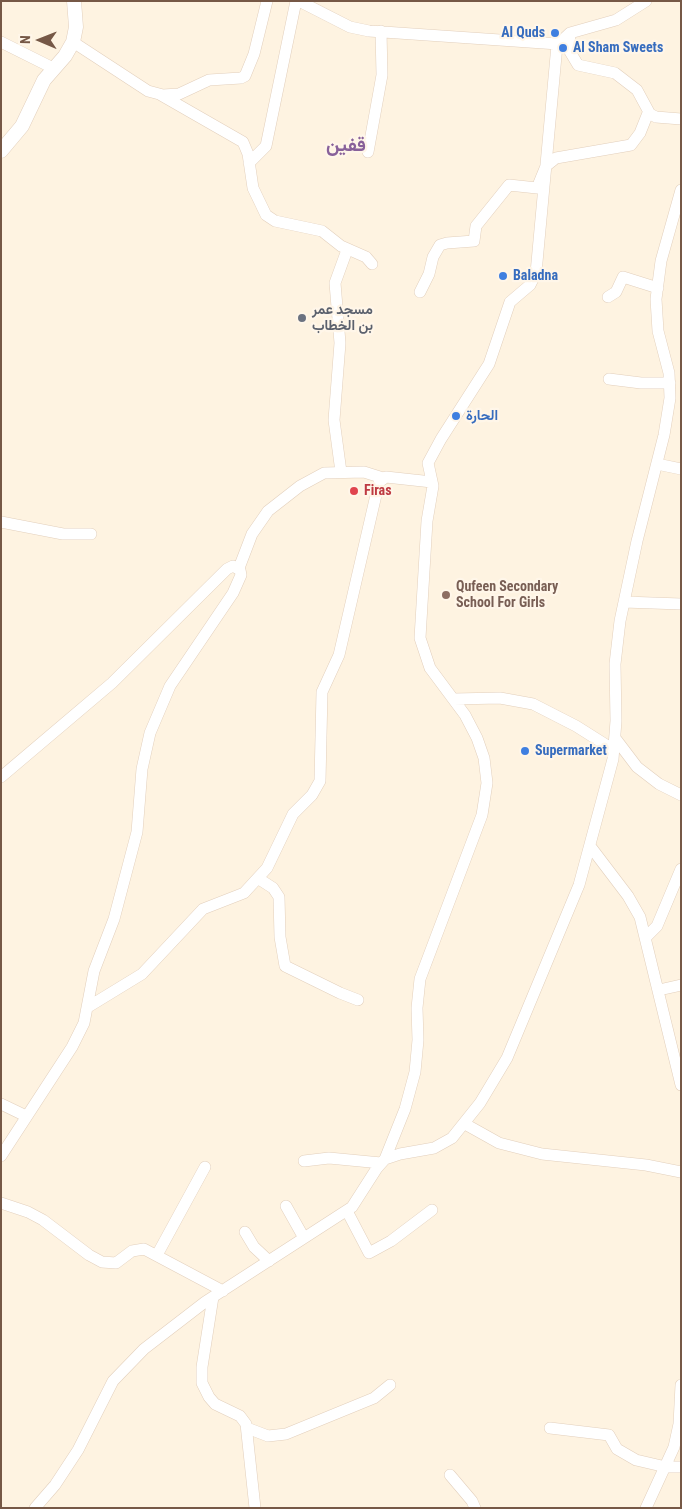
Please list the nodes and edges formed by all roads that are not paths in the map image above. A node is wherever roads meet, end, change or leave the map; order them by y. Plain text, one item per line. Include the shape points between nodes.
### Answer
1 (74, 1) edge
2 (267, 1) edge
3 (298, 1) edge
4 (646, 1) edge
5 (381, 32) junction
6 (570, 33) junction
7 (1, 42) edge
8 (73, 42) junction
9 (558, 44) junction
10 (53, 68) junction
11 (161, 95) junction
12 (648, 113) junction
13 (681, 119) edge
14 (1, 152) edge
15 (368, 152) dead end
16 (249, 164) junction
17 (546, 166) junction
18 (681, 190) edge
19 (347, 250) junction
20 (372, 264) dead end
21 (658, 288) junction
22 (420, 292) dead end
23 (608, 297) dead end
24 (609, 379) dead end
25 (674, 389) edge
26 (657, 464) junction
27 (681, 469) edge
28 (341, 472) junction
29 (383, 478) junction
30 (432, 482) junction
31 (1, 522) edge
32 (91, 534) dead end
33 (239, 568) junction
34 (624, 602) junction
35 (681, 604) edge
36 (454, 699) junction
37 (615, 738) junction
38 (614, 750) junction
39 (1, 778) edge
40 (681, 796) edge
41 (590, 846) junction
42 (681, 869) edge
43 (259, 879) junction
44 (646, 937) junction
45 (681, 985) edge
46 (659, 990) junction
47 (358, 1000) dead end
48 (88, 1007) junction
49 (681, 1085) edge
50 (1, 1104) edge
51 (26, 1116) junction
52 (465, 1124) junction
53 (1, 1156) edge
54 (304, 1161) dead end
55 (383, 1161) junction
56 (204, 1167) dead end
57 (681, 1172) edge
58 (1, 1203) edge
59 (286, 1206) dead end
60 (432, 1210) dead end
61 (347, 1211) junction
62 (246, 1232) dead end
63 (304, 1238) junction
64 (157, 1255) junction
65 (269, 1261) junction
66 (218, 1294) junction
67 (390, 1384) dead end
68 (681, 1384) edge
69 (248, 1428) junction
70 (550, 1428) dead end
71 (666, 1467) junction
72 (681, 1467) edge
73 (450, 1474) dead end
74 (35, 1508) edge
75 (255, 1508) edge
76 (475, 1508) edge
77 (646, 1508) edge

1 - 8 street via 76,26
2 - 11 street via 245,76 209,80 178,94
3 - 5 street via 350,27
3 - 16 street via 266,146
4 - 6 street via 616,20
5 - 9 street
5 - 15 street via 382,75
6 - 9 street
6 - 12 street via 569,50 576,63 585,68 610,71 624,78 637,90
7 - 10 street
8 - 10 street
8 - 11 street via 144,88
9 - 17 street
10 - 14 street via 40,87 22,126
11 - 16 street via 238,138 246,147
12 - 13 street via 656,117
12 - 17 street via 631,145 556,158
16 - 19 street via 256,198 266,216 275,221 317,229
17 - 22 street via 536,188 510,185 476,226 474,241 440,245
17 - 30 street via 534,280 510,302 489,364 430,458 428,469
18 - 21 street via 664,248
19 - 20 street via 364,255
19 - 28 street via 335,283 340,343 334,420
21 - 23 street via 623,277 616,292
21 - 25 street via 658,331
24 - 25 street
25 - 26 street
26 - 27 street
26 - 34 street
28 - 29 street via 364,472
28 - 33 street via 324,472 268,511 252,534
29 - 30 street
29 - 43 street via 378,483 339,655 322,692 320,781 312,795 293,814 274,857
30 - 36 street via 420,638 430,668
31 - 32 street via 63,534
33 - 39 street via 227,569 112,683
33 - 48 street via 241,575 232,593 170,686 150,733 142,769 137,832 114,919 94,971
34 - 35 street
34 - 37 street via 615,664
36 - 38 street via 500,698 533,704
36 - 55 street via 481,745 486,770 486,796 422,973 417,1000 415,1071 406,1109
37 - 38 street
37 - 40 street via 638,767
38 - 41 street
41 - 44 street via 635,906
41 - 52 street via 579,885 518,1035 494,1081
42 - 44 street via 657,926
43 - 47 street via 273,888 279,897 285,966
43 - 48 street via 235,898 203,909 142,974
44 - 46 street
45 - 46 street
46 - 49 street
48 - 51 street via 72,1047
50 - 51 street
51 - 53 street
52 - 55 street via 452,1138 434,1148 400,1154
52 - 57 street via 499,1143 542,1154
54 - 55 street via 329,1158
55 - 61 street
56 - 64 street
58 - 64 street via 43,1220 104,1263 116,1263 138,1249
59 - 63 street
60 - 61 street via 392,1241 369,1253
61 - 63 street
62 - 65 street via 254,1247
63 - 65 street
64 - 66 street
65 - 66 street
66 - 69 street via 202,1367 202,1382 215,1404 240,1416
66 - 74 street via 164,1332 122,1370 106,1392 67,1468
67 - 69 street via 374,1398 286,1434 268,1436
68 - 71 street via 677,1436
69 - 75 street
70 - 71 street via 609,1435 617,1449 636,1460
71 - 72 street
71 - 77 street
73 - 76 street

